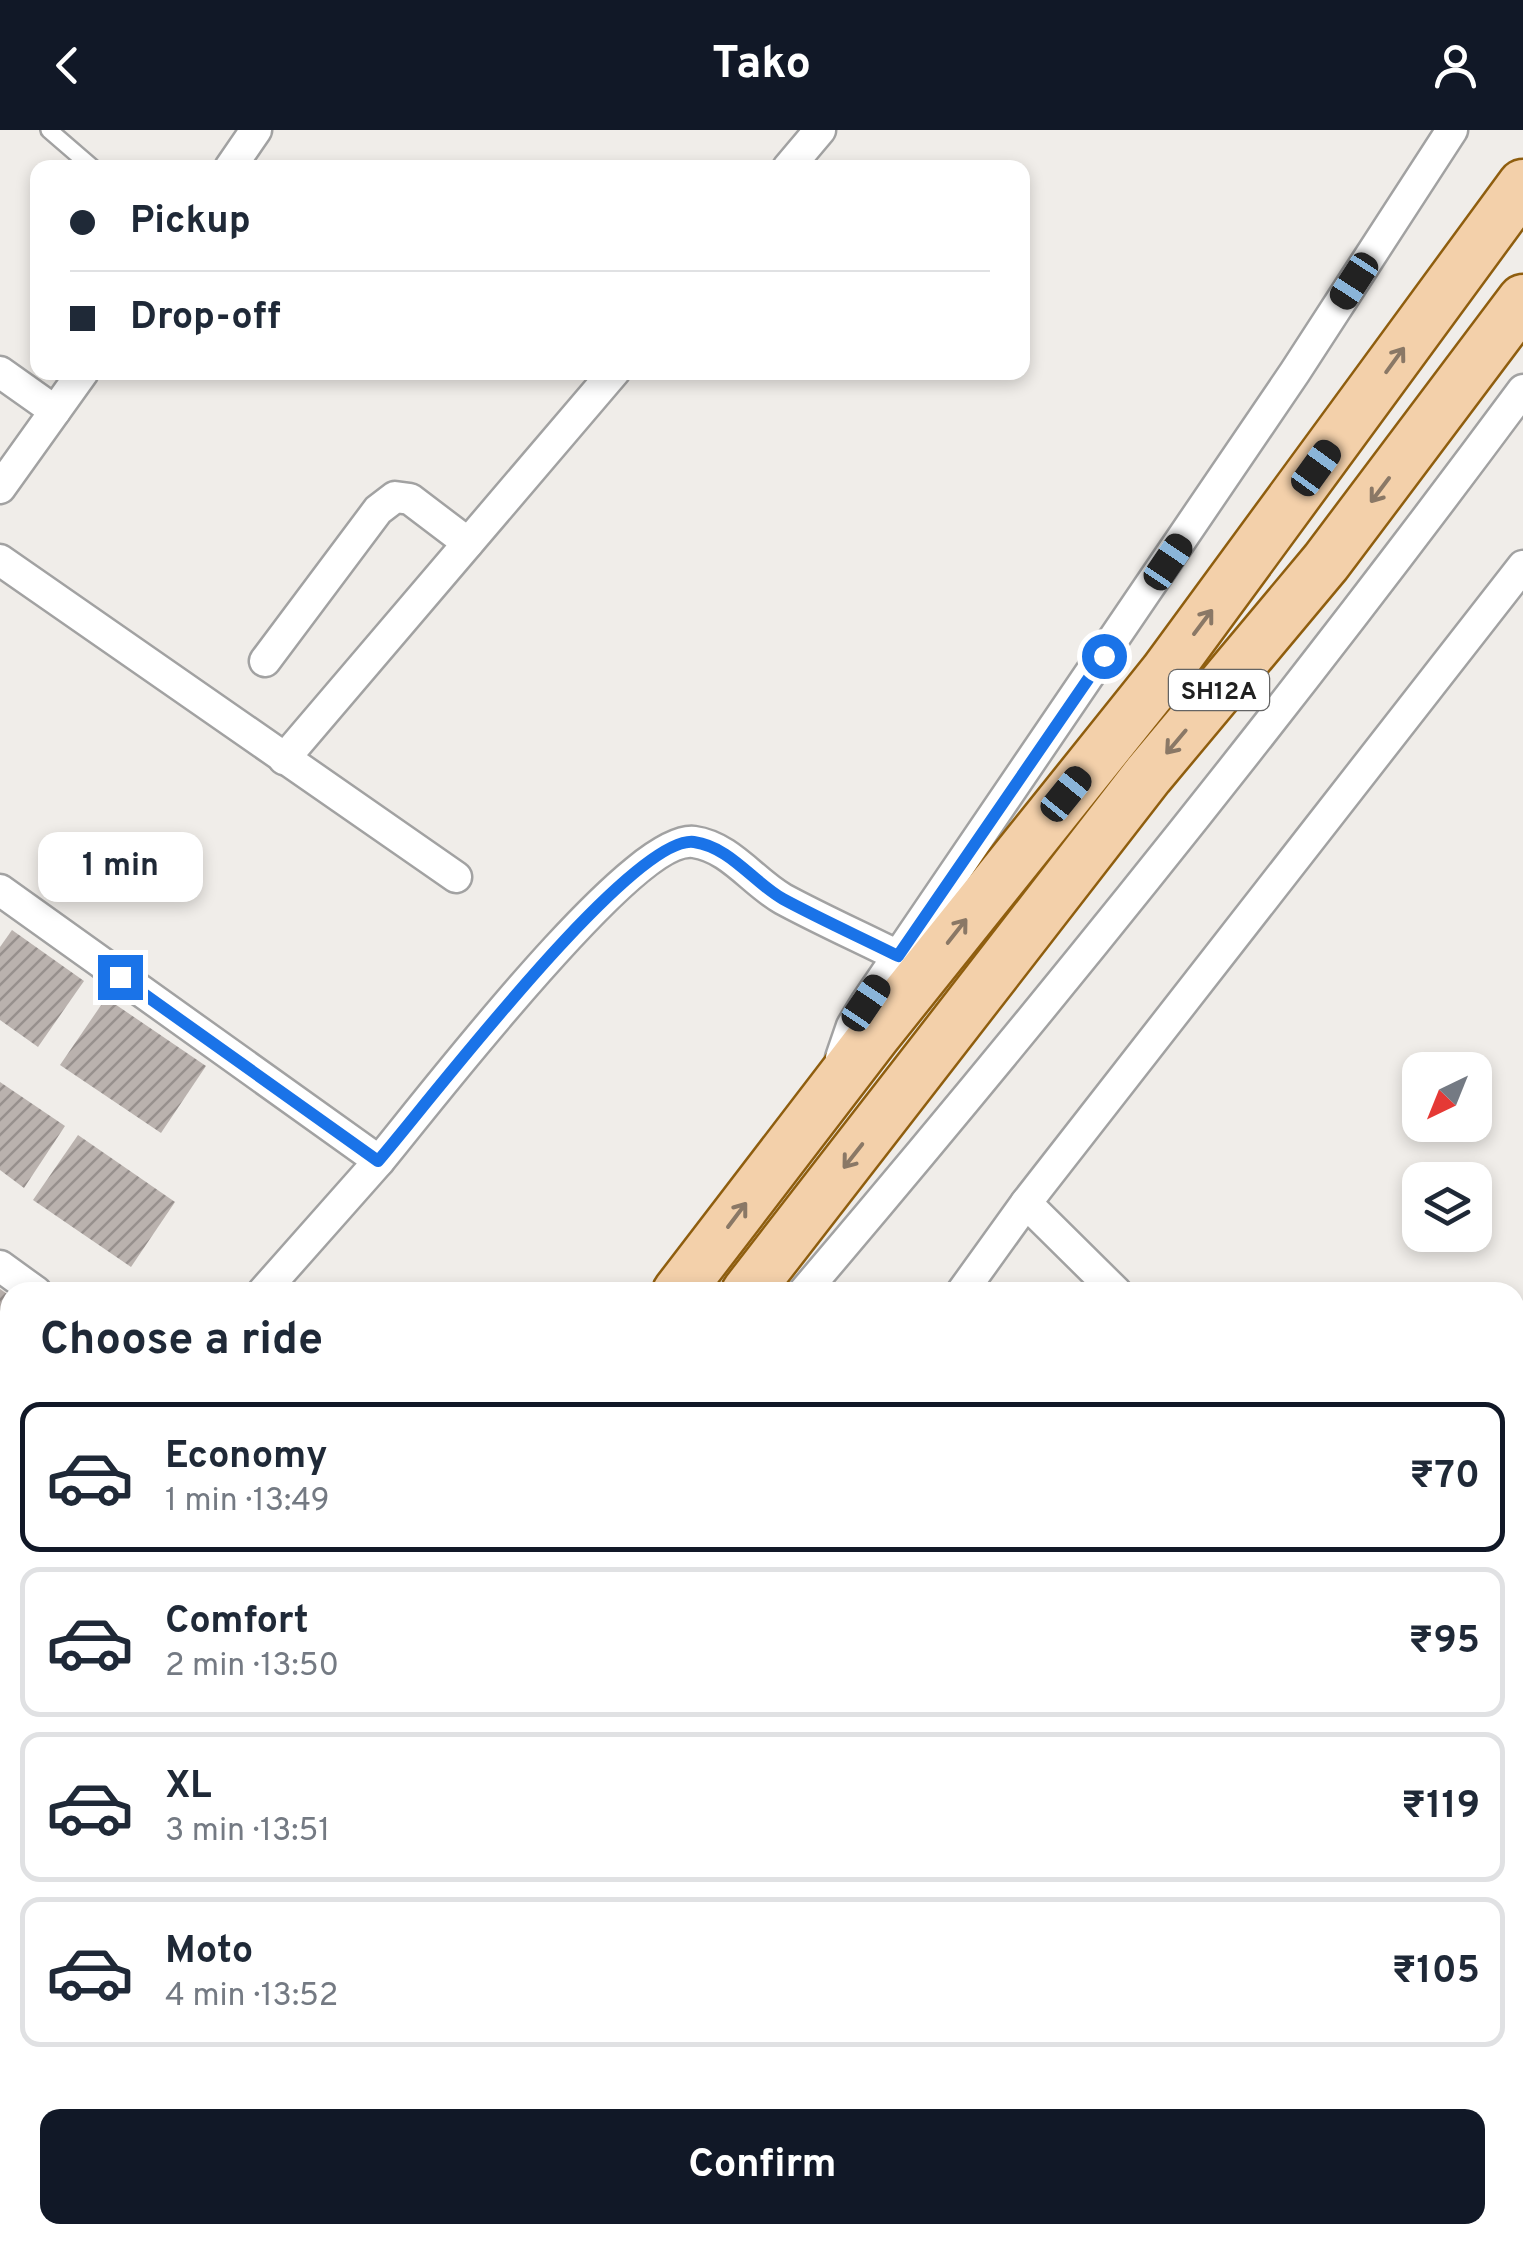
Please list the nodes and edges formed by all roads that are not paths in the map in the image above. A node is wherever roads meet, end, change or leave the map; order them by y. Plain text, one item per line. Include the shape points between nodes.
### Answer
1 (49, 130) edge
2 (256, 130) edge
3 (820, 130) edge
4 (1452, 130) edge
5 (84, 160) edge
6 (235, 160) edge
7 (795, 160) edge
8 (1523, 186) edge
9 (1523, 300) edge
10 (0, 372) edge
11 (77, 380) edge
12 (607, 380) edge
13 (1523, 390) edge
14 (55, 411) junction
15 (0, 488) edge
16 (468, 544) junction
17 (0, 560) edge
18 (1523, 566) edge
19 (265, 661) dead end
20 (284, 760) junction
21 (456, 876) dead end
22 (0, 890) edge
23 (898, 956) junction
24 (832, 1090) junction
25 (378, 1161) junction
26 (1026, 1203) junction
27 (0, 1266) edge
28 (22, 1282) edge
29 (272, 1282) edge
30 (686, 1282) edge
31 (755, 1282) edge
32 (812, 1282) edge
33 (969, 1282) edge
34 (1106, 1282) edge

1 - 5 lane
2 - 6 street
3 - 7 street
4 - 23 street
24 -> 8 main road, SH12A via 1176,658
9 -> 31 main road, SH12A via 1326,562 1148,775
10 - 14 street
11 - 14 street
12 - 16 street
13 - 32 street via 1161,858
14 - 15 street
16 - 19 street via 410,499 395,496
16 - 20 street
17 - 20 street
18 - 26 street
20 - 21 street
22 - 25 street
23 - 24 street via 852,1026
23 - 25 street via 781,898 726,854 692,842 665,848 581,920
30 -> 24 main road, SH12A
25 - 29 street
26 - 33 street
26 - 34 street
27 - 28 street

